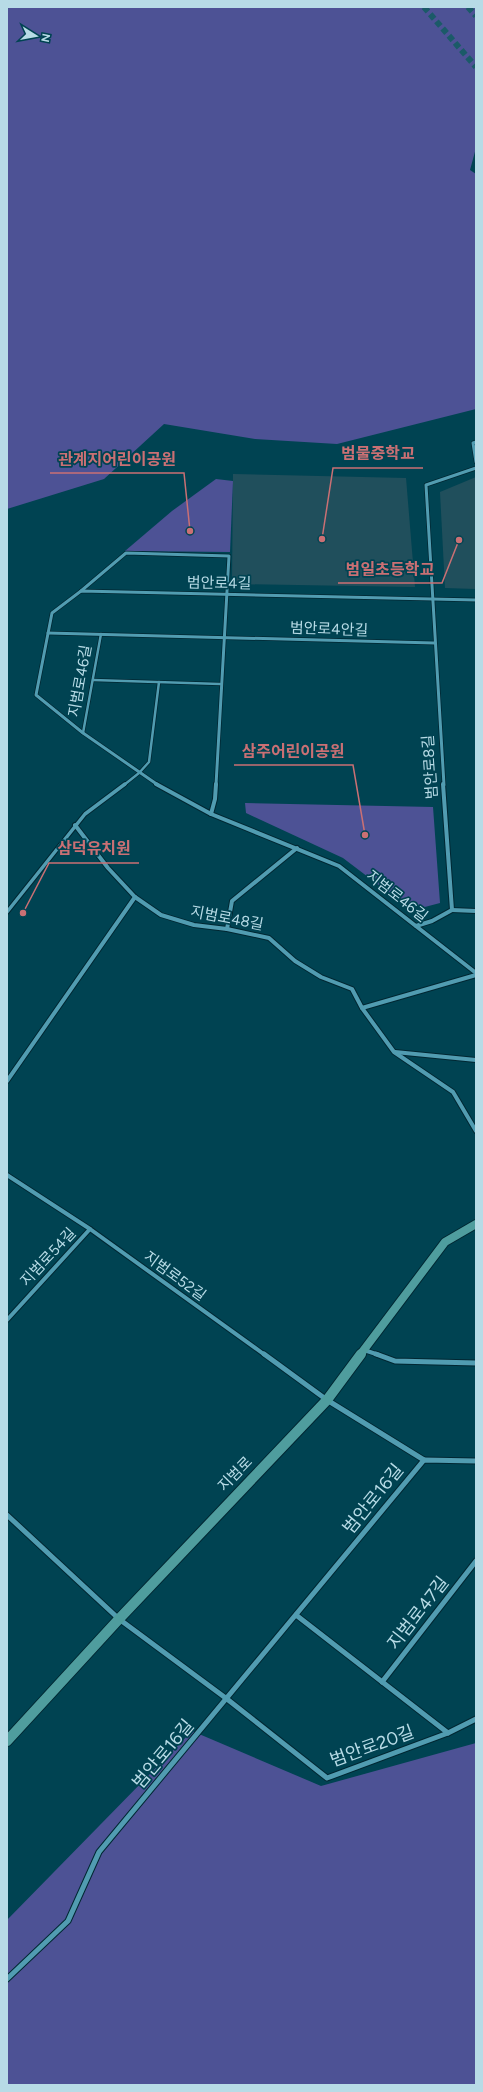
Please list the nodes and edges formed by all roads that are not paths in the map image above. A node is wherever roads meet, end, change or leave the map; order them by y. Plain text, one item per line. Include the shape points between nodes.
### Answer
1 (476, 442) edge
2 (476, 462) edge
3 (476, 468) edge
4 (81, 591) junction
5 (226, 594) junction
6 (432, 599) junction
7 (476, 600) edge
8 (48, 633) junction
9 (101, 634) junction
10 (222, 638) junction
11 (434, 643) junction
12 (93, 680) junction
13 (159, 682) junction
14 (220, 684) junction
15 (83, 733) junction
16 (139, 772) junction
17 (212, 814) junction
18 (75, 825) junction
19 (297, 848) junction
20 (135, 897) junction
21 (452, 910) junction
22 (476, 911) edge
23 (7, 912) edge
24 (416, 926) junction
25 (227, 929) junction
26 (476, 974) edge
27 (362, 1008) junction
28 (394, 1052) junction
29 (476, 1060) edge
30 (7, 1081) edge
31 (476, 1131) edge
32 (7, 1175) edge
33 (476, 1224) edge
34 (90, 1229) junction
35 (7, 1320) edge
36 (364, 1350) junction
37 (476, 1363) edge
38 (327, 1400) junction
39 (424, 1460) junction
40 (476, 1461) edge
41 (7, 1515) edge
42 (476, 1561) edge
43 (296, 1615) junction
44 (119, 1619) junction
45 (382, 1682) junction
46 (228, 1699) junction
47 (476, 1719) edge
48 (448, 1733) junction
49 (7, 1740) edge
50 (7, 1979) edge

1 - 2 street via 473,443
3 - 6 street, 범안로8길 via 426,485
4 - 5 street, 범안로4길
4 - 5 street via 126,553 229,556
4 - 8 street via 52,613
5 - 6 street, 범안로4길
5 - 10 street
6 - 7 street, 범안로4길
6 - 11 street, 범안로8길
8 - 9 street, 범안로4안길
8 - 15 street, 지범로46길 via 36,695
9 - 10 street, 범안로4안길
9 - 12 street, 지범로46길
10 - 11 street, 범안로4안길
10 - 14 street
11 - 21 street, 범안로8길
12 - 13 street
12 - 15 street, 지범로46길
13 - 14 street
13 - 16 street via 149,762
14 - 17 street via 215,799
15 - 16 street, 지범로46길
16 - 17 street, 지범로46길 via 180,798
16 - 18 street via 85,814
17 - 19 street, 지범로46길
18 - 20 street, 지범로48길 via 108,868
18 - 23 street
19 - 24 street, 지범로46길 via 339,866
19 - 25 street via 232,901
20 - 25 street, 지범로48길 via 161,915 194,925
20 - 30 street
21 - 22 street
21 - 24 street
24 - 26 street, 지범로46길
25 - 27 street, 지범로48길 via 269,938 296,961 321,977 352,989
26 - 27 street, 지범로46길
27 - 28 street, 지범로48길
28 - 29 street
28 - 31 street, 지범로48길 via 453,1092
32 - 34 street, 지범로52길
33 - 36 main road, 지범로 via 445,1242
34 - 35 street, 지범로54길
34 - 38 street, 지범로52길
36 - 37 street via 395,1361
36 - 38 main road, 지범로
38 - 39 street, 지범로52길
38 - 44 main road, 지범로
39 - 40 street, 범안로16길
39 - 43 street, 범안로16길
41 - 44 street
42 - 45 street, 지범로47길
43 - 45 street
43 - 46 street, 범안로16길
44 - 46 street
44 - 49 main road, 지범로
45 - 48 street
46 - 48 street, 범안로20길 via 327,1778
46 - 50 street, 범안로16길 via 99,1852 68,1921
47 - 48 street, 범안로20길

